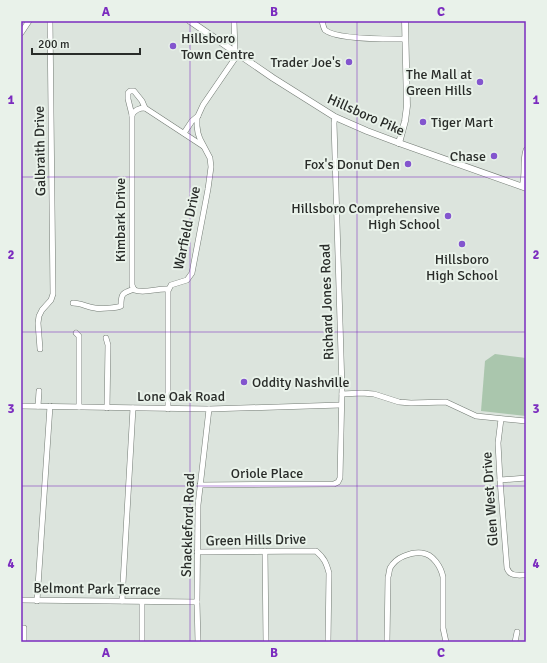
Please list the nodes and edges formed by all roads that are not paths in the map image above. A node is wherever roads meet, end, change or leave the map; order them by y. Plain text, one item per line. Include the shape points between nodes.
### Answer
1 (30, 21) edge
2 (50, 21) edge
3 (190, 21) edge
4 (234, 21) edge
5 (322, 21) edge
6 (405, 21) edge
7 (21, 33) edge
8 (405, 39) junction
9 (237, 53) junction
10 (145, 108) junction
11 (132, 115) junction
12 (198, 116) junction
13 (334, 117) junction
14 (184, 132) junction
15 (399, 143) junction
16 (204, 147) junction
17 (526, 150) edge
18 (524, 187) edge
19 (134, 289) junction
20 (168, 289) junction
21 (73, 303) dead end
22 (76, 332) dead end
23 (106, 338) dead end
24 (40, 349) dead end
25 (39, 391) dead end
26 (342, 394) junction
27 (341, 405) junction
28 (21, 406) edge
29 (38, 406) junction
30 (50, 406) junction
31 (79, 407) junction
32 (107, 408) junction
33 (133, 408) junction
34 (168, 409) junction
35 (209, 410) junction
36 (501, 419) junction
37 (526, 421) edge
38 (526, 478) edge
39 (500, 480) junction
40 (334, 484) joint
41 (200, 485) junction
42 (265, 551) junction
43 (197, 552) junction
44 (526, 575) edge
45 (21, 600) edge
46 (37, 601) junction
47 (122, 602) junction
48 (142, 602) junction
49 (197, 602) junction
50 (21, 628) edge
51 (517, 632) dead end
52 (21, 641) edge
53 (142, 642) edge
54 (198, 642) edge
55 (266, 642) edge
56 (328, 642) edge
57 (386, 642) edge
58 (446, 642) edge
59 (515, 642) edge

1 - 7 street
2 - 24 street, Galbraith Drive via 53,294 52,300 39,316
3 - 9 main road, Hillsboro Pike
4 - 9 street
5 - 8 street via 326,30 339,35 363,39
6 - 8 main road
8 - 15 main road via 407,106
9 - 12 street
9 - 13 main road, Hillsboro Pike
10 - 11 street via 135,110
10 - 11 street, Kimbark Drive via 135,92 130,91 128,97
10 - 14 street, Kimbark Drive
11 - 19 street, Kimbark Drive
12 - 14 street
12 - 16 street, Warfield Drive via 197,129
13 - 15 main road, Hillsboro Pike
13 - 26 street, Richard Jones Road
14 - 16 street, Kimbark Drive
15 - 18 main road, Hillsboro Pike
16 - 20 street, Warfield Drive via 211,161 211,174 192,271 189,279 173,284
17 - 18 street
19 - 20 street
19 - 21 street via 121,296 121,306 117,308 96,308
20 - 34 street
22 - 31 street via 79,336
23 - 32 street
25 - 29 street
26 - 27 street, Richard Jones Road
26 - 36 street via 374,394 398,402 411,403 446,402 476,416
27 - 35 street, Lone Oak Road
27 - 40 street, Richard Jones Road via 340,478
28 - 29 street, Lone Oak Road
29 - 30 street, Lone Oak Road
30 - 31 street, Lone Oak Road
30 - 46 street
31 - 32 street, Lone Oak Road
32 - 33 street, Lone Oak Road
33 - 34 street, Lone Oak Road
33 - 47 street
34 - 35 street, Lone Oak Road
35 - 41 street, Shackleford Road
36 - 37 street
36 - 39 street, Glen West Drive via 498,443
38 - 39 street
39 - 44 street, Glen West Drive via 507,568 513,575
40 - 41 street, Oriole Place
41 - 43 street, Shackleford Road
42 - 43 street, Green Hills Drive
42 - 55 street
42 - 56 street, Green Hills Drive via 316,551 323,556 329,573
43 - 49 street, Shackleford Road
45 - 46 street, Belmont Park Terrace
46 - 47 street, Belmont Park Terrace
47 - 48 street, Belmont Park Terrace
48 - 49 street, Belmont Park Terrace
48 - 53 street
49 - 54 street, Shackleford Road
50 - 52 street via 24,628 24,642
51 - 59 street
57 - 58 street via 390,568 399,558 411,553 430,556 442,569 443,628

